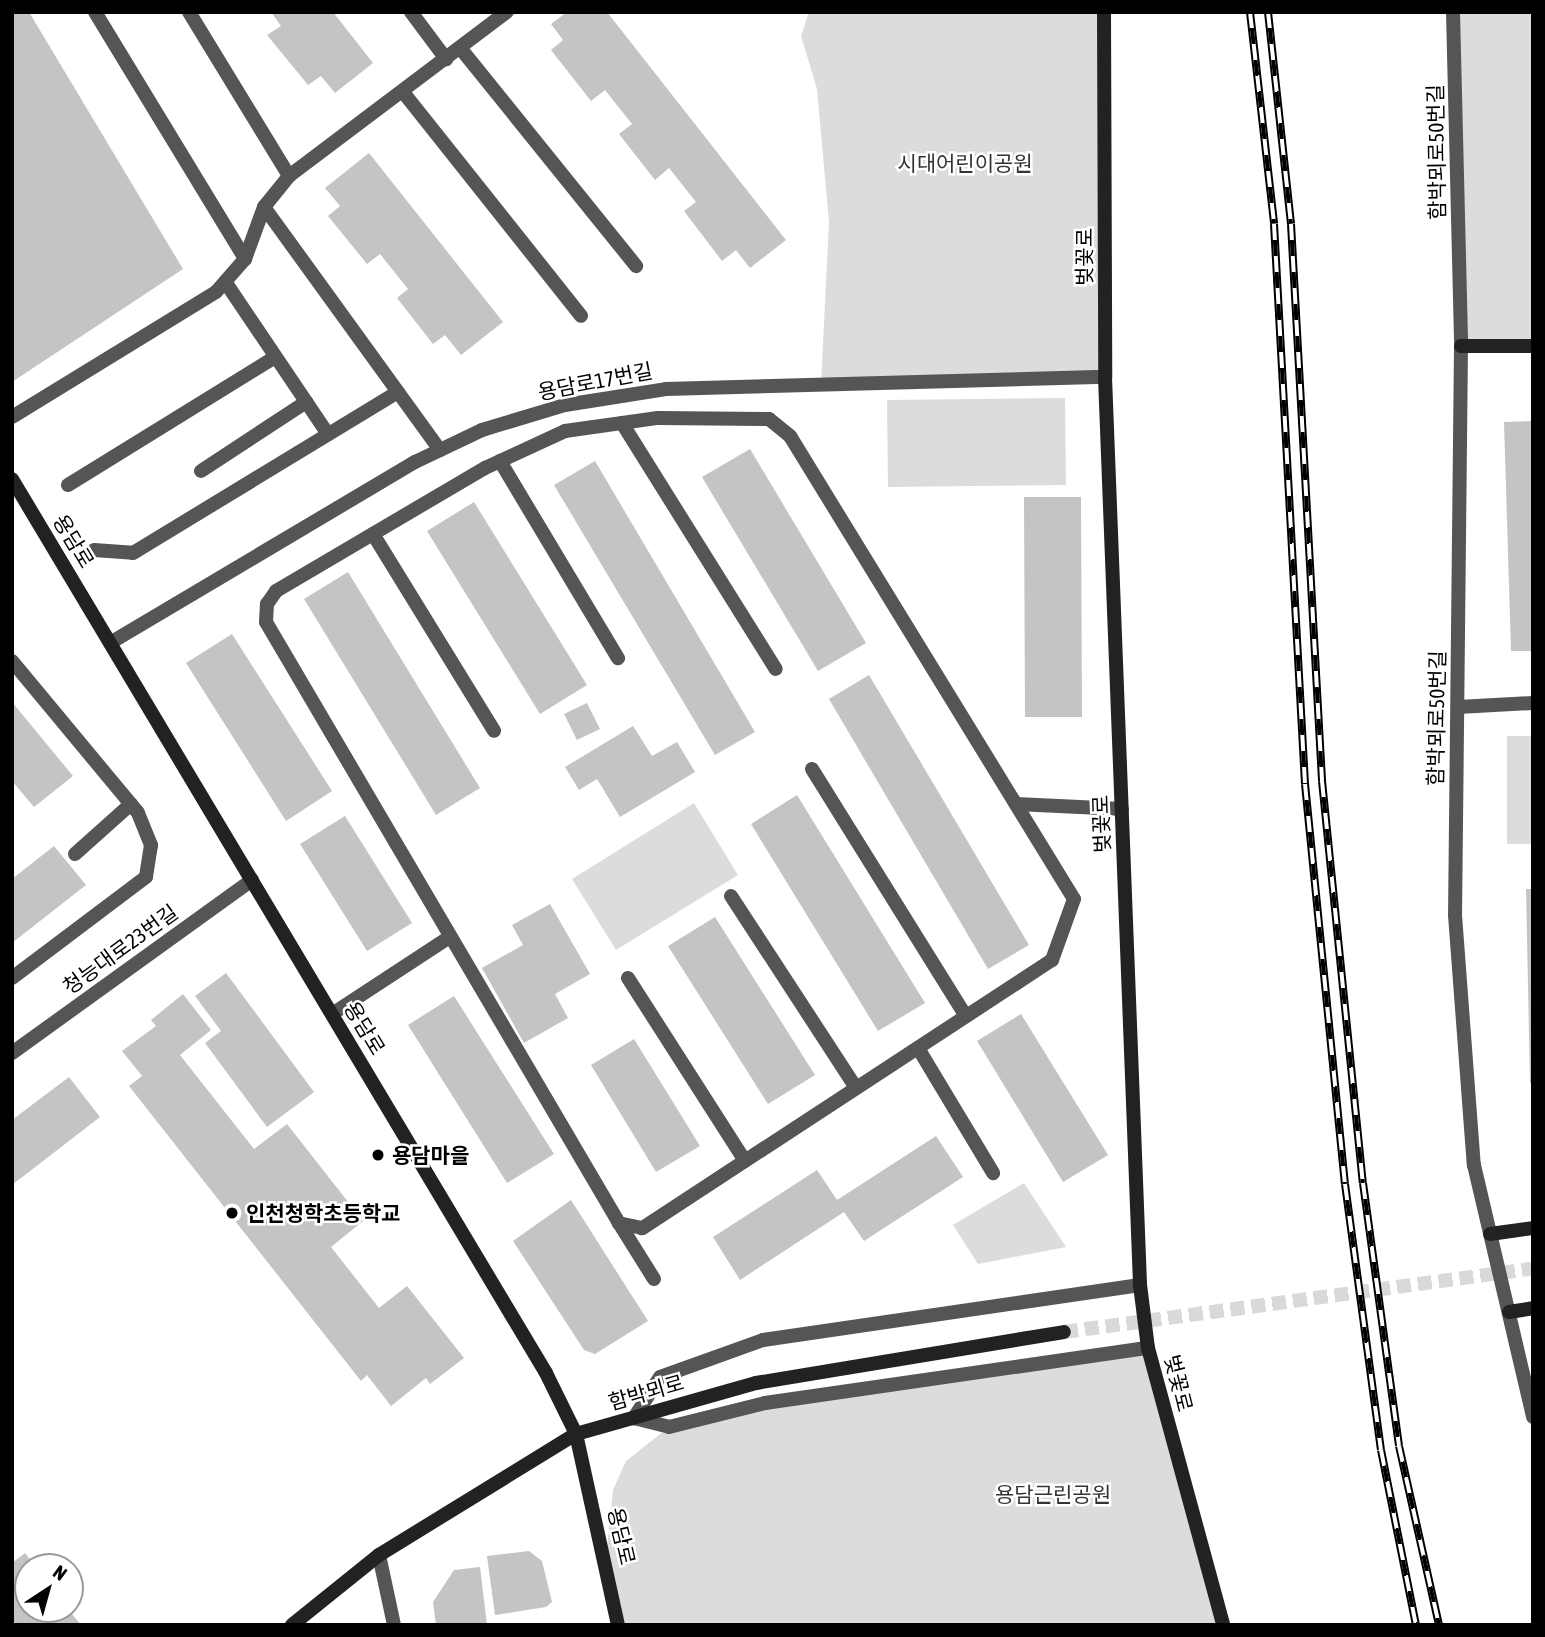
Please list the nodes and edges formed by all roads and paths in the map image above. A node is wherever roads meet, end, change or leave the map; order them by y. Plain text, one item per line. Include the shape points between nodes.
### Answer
1 (95, 12) edge
2 (189, 12) edge
3 (411, 12) edge
4 (508, 12) edge
5 (1104, 12) edge
6 (1453, 12) edge
7 (461, 49) junction
8 (446, 60) junction
9 (403, 92) junction
10 (289, 176) junction
11 (264, 207) junction
12 (245, 259) junction
13 (636, 266) dead end
14 (226, 283) junction
15 (582, 316) dead end
16 (1461, 346) junction
17 (1533, 346) edge
18 (275, 357) junction
19 (1105, 377) junction
20 (398, 392) junction
21 (306, 402) junction
22 (12, 417) edge
23 (622, 423) junction
24 (328, 434) junction
25 (440, 450) junction
26 (500, 461) junction
27 (201, 471) dead end
28 (12, 479) edge
29 (68, 485) dead end
30 (373, 534) junction
31 (94, 550) dead end
32 (110, 643) junction
33 (618, 658) dead end
34 (12, 661) edge
35 (776, 669) dead end
36 (1533, 704) edge
37 (1458, 707) junction
38 (494, 731) dead end
39 (812, 769) dead end
40 (131, 804) junction
41 (1016, 804) junction
42 (1122, 809) junction
43 (75, 854) dead end
44 (252, 880) junction
45 (731, 895) dead end
46 (448, 938) junction
47 (12, 978) edge
48 (628, 978) dead end
49 (332, 1014) junction
50 (966, 1016) junction
51 (918, 1048) junction
52 (12, 1053) edge
53 (856, 1088) junction
54 (745, 1161) junction
55 (993, 1173) dead end
56 (619, 1223) junction
57 (1533, 1228) edge
58 (1490, 1234) junction
59 (654, 1279) dead end
60 (1140, 1285) junction
61 (1533, 1308) edge
62 (1509, 1312) junction
63 (1064, 1332) tunnel mouth
64 (1149, 1348) junction
65 (1533, 1417) edge
66 (634, 1418) junction
67 (576, 1434) junction
68 (380, 1555) junction
69 (292, 1625) edge
70 (394, 1625) edge
71 (618, 1625) edge
72 (1223, 1625) edge

1 - 12 street
2 - 10 street
3 - 8 street
4 - 7 street
5 - 19 street, 벚꽃로
6 - 16 street, 함박뫼로50번길
7 - 8 street
7 - 13 street
8 - 9 street
9 - 10 street
9 - 15 street
10 - 11 street
11 - 12 street
11 - 20 street
12 - 14 street
14 - 18 street
14 - 22 street
16 - 17 street
16 - 37 street, 함박뫼로50번길
18 - 21 street
18 - 29 street
19 - 25 street, 용담로17번길 via 666,388 565,405 482,430
19 - 42 street, 벚꽃로
20 - 24 street
20 - 25 street
21 - 24 street
21 - 27 street
23 - 26 street via 565,431
23 - 35 street
23 - 41 street via 658,418 769,419 790,436
24 - 31 street via 133,554
25 - 32 street, 용담로17번길
26 - 30 street
26 - 33 street
28 - 32 street, 용담로
30 - 38 street
30 - 46 street via 276,591 267,604 266,622
32 - 44 street, 용담로
34 - 40 street
36 - 37 street
37 - 58 street, 함박뫼로50번길 via 1455,915 1474,1165
39 - 50 street
40 - 43 street
40 - 47 street via 151,845 146,877
41 - 42 street
41 - 50 street via 1074,899 1052,960
42 - 60 street, 벚꽃로
44 - 49 street, 용담로
44 - 52 street, 청능대로23번길
45 - 53 street
46 - 49 street
46 - 56 street
48 - 54 street
49 - 67 street, 용담로 via 546,1373
50 - 51 street
51 - 53 street
51 - 55 street
53 - 54 street
54 - 56 street via 642,1228
56 - 59 street
57 - 58 street
58 - 62 street, 함박뫼로50번길
60 - 64 street, 벚꽃로
60 - 66 street via 763,1340 660,1377
61 - 62 street
62 - 65 street, 함박뫼로50번길
63 - 66 street, 함박뫼로 via 756,1383
64 - 66 street via 765,1403 669,1427
64 - 72 street, 벚꽃로
66 - 67 street, 함박뫼로
67 - 68 street, 함박뫼로
67 - 71 street, 용담로
68 - 69 street, 함박뫼로
68 - 70 street

